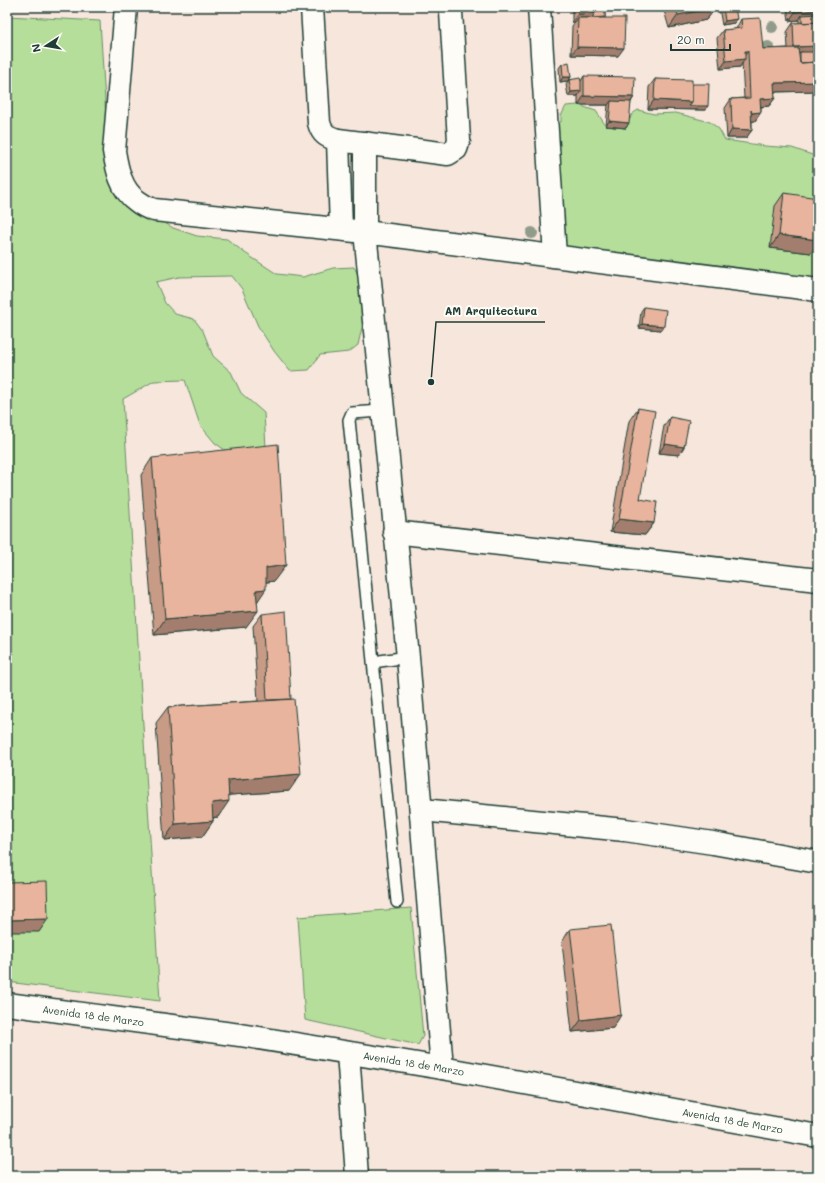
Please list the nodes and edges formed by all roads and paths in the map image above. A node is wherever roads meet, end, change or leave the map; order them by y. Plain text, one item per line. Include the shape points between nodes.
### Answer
1 (126, 7) edge
2 (312, 7) edge
3 (538, 7) edge
4 (451, 12) dead end
5 (338, 140) junction
6 (365, 143) junction
7 (341, 229) junction
8 (365, 232) junction
9 (555, 256) junction
10 (818, 290) edge
11 (382, 411) junction
12 (394, 532) junction
13 (818, 580) edge
14 (408, 657) junction
15 (373, 662) junction
16 (422, 810) junction
17 (818, 862) edge
18 (397, 902) dead end
19 (7, 1004) edge
20 (348, 1053) junction
21 (442, 1068) junction
22 (818, 1136) edge
23 (357, 1176) edge

1 - 7 street via 114,151 118,172 136,201 154,210
2 - 5 street via 319,123 321,131
3 - 9 street
4 - 6 street via 459,140 456,149 448,154
5 - 6 street
5 - 7 street
6 - 8 street
7 - 8 street
8 - 9 street
8 - 11 street
9 - 10 street
11 - 12 street
11 - 15 lane via 352,413 349,420
12 - 13 street
12 - 14 street
14 - 15 lane
14 - 16 street
15 - 18 lane
16 - 17 street via 625,830
16 - 21 street
19 - 20 street, Avenida 18 de Marzo via 240,1035
20 - 21 street, Avenida 18 de Marzo
20 - 23 street
21 - 22 street, Avenida 18 de Marzo

